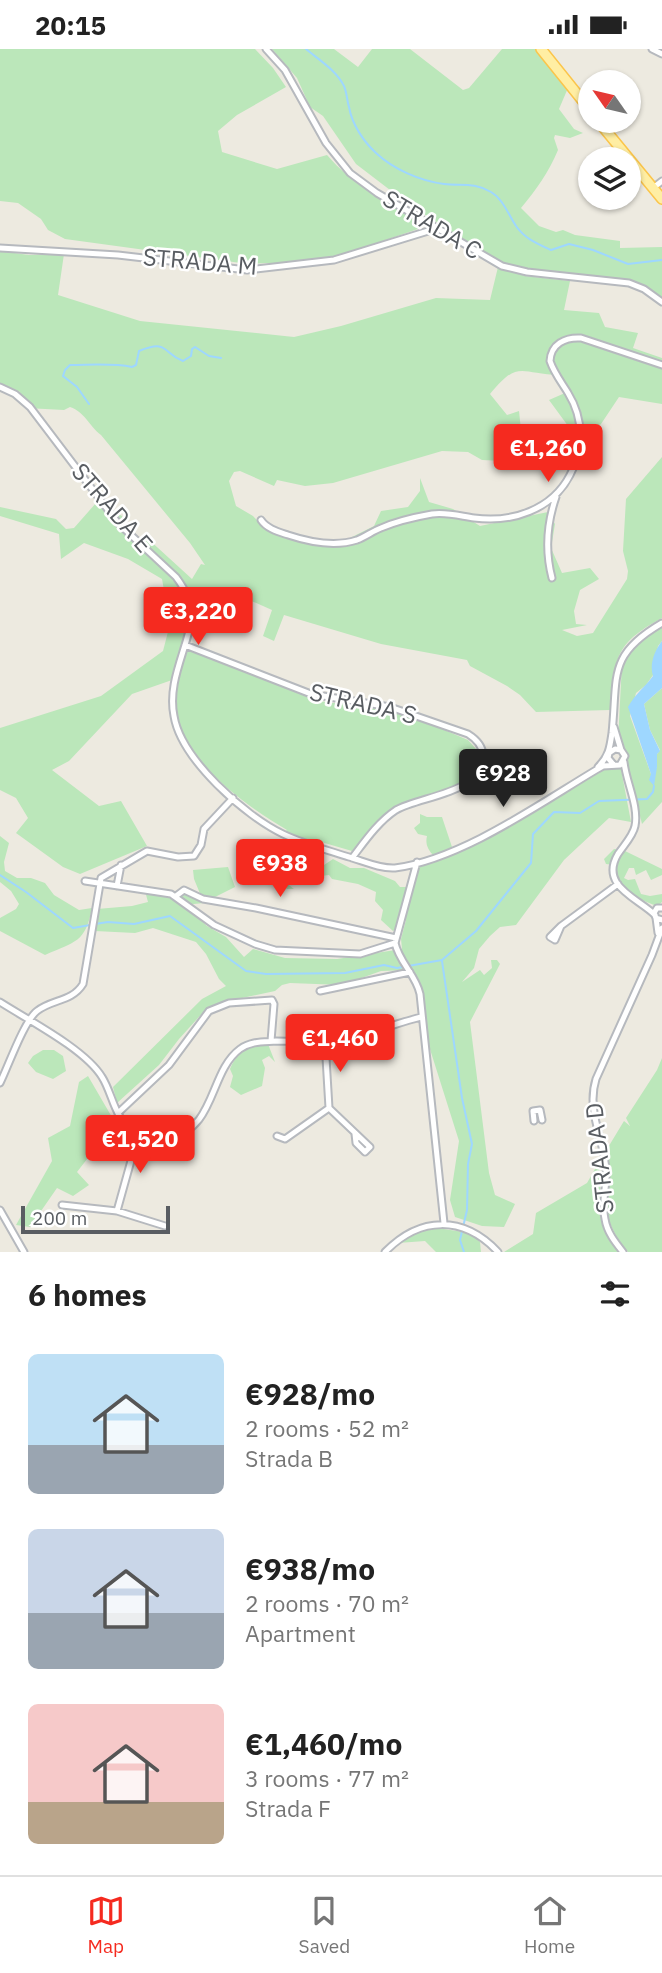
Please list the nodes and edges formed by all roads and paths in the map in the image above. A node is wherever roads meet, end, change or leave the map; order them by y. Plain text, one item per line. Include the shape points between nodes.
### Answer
1 (266, 49) edge
2 (541, 49) edge
3 (652, 49) edge
4 (662, 54) edge
5 (578, 95) edge
6 (608, 133) edge
7 (662, 181) edge
8 (653, 188) junction
9 (662, 199) edge
10 (438, 228) junction
11 (0, 248) edge
12 (662, 302) edge
13 (662, 365) edge
14 (0, 387) edge
15 (556, 494) junction
16 (261, 520) dead end
17 (552, 578) dead end
18 (662, 622) edge
19 (185, 645) junction
20 (613, 721) junction
21 (621, 750) junction
22 (609, 753) junction
23 (624, 761) junction
24 (614, 765) junction
25 (596, 770) junction
26 (625, 774) junction
27 (233, 798) junction
28 (352, 858) junction
29 (417, 862) junction
30 (121, 865) junction
31 (85, 881) dead end
32 (98, 883) junction
33 (618, 884) junction
34 (117, 886) junction
35 (176, 896) junction
36 (643, 905) junction
37 (661, 907) edge
38 (658, 918) edge
39 (561, 926) dead end
40 (662, 928) edge
41 (396, 941) junction
42 (656, 946) junction
43 (408, 968) junction
44 (320, 991) dead end
45 (0, 1002) edge
46 (422, 1017) junction
47 (29, 1021) junction
48 (271, 1041) junction
49 (325, 1041) junction
50 (0, 1083) edge
51 (329, 1108) junction
52 (118, 1113) junction
53 (542, 1120) dead end
54 (534, 1121) dead end
55 (139, 1132) junction
56 (355, 1133) dead end
57 (277, 1136) dead end
58 (62, 1205) dead end
59 (0, 1210) edge
60 (117, 1211) junction
61 (444, 1223) junction
62 (165, 1226) dead end
63 (24, 1252) edge
64 (385, 1252) edge
65 (498, 1252) edge
66 (623, 1252) edge

1 - 10 street, STRADA C via 288,75 343,165 365,185
2 - 5 main road
3 - 4 street
6 - 8 main road
7 - 8 street
8 - 9 main road
10 - 11 street, STRADA M via 334,260 247,270
10 - 12 street, STRADA C via 502,266 629,283
13 - 15 street via 585,338 569,338 554,347 550,363 575,405 580,428 575,464
14 - 19 street, STRADA E via 30,407 118,523 179,582 192,612
15 - 16 street via 542,506 512,517 433,514 402,520 344,542 305,540 270,528
15 - 17 street via 548,530
18 - 20 street via 623,655
19 - 27 street, STRADA E via 173,691 178,733 190,755
19 - 28 street, STRADA S via 310,694 390,707 468,734 478,742 483,759 474,779 396,811
20 - 21 street
20 - 22 street
21 - 22 street
21 - 23 street
22 - 24 street
22 - 25 street
23 - 24 street
23 - 26 street
24 - 25 street
24 - 26 street
25 - 29 street, STRADA E via 474,842
26 - 33 street via 635,826 614,862
27 - 28 street, STRADA E via 284,834
27 - 30 street via 204,829 194,856 150,851
28 - 29 street, STRADA E via 390,868
29 - 41 street
30 - 32 street
30 - 34 street
31 - 32 street
32 - 34 street
32 - 47 street via 81,988 69,998 41,1008
33 - 36 street
33 - 39 street
34 - 35 street
35 - 41 street via 184,890 206,900
35 - 41 street via 210,923 271,949 357,954
36 - 37 street
36 - 38 street
37 - 38 street via 655,911
38 - 42 street, STRADA D
40 - 42 street, STRADA D
41 - 43 street
42 - 66 street, STRADA D via 593,1092 606,1167 604,1216
43 - 44 street
43 - 46 street via 418,987
45 - 47 street
46 - 49 street
46 - 61 street
47 - 50 street
47 - 52 street via 95,1066
48 - 49 street
48 - 52 street via 272,1000 218,1006 203,1018 169,1065
48 - 55 street via 247,1045 233,1056 203,1114 190,1128 167,1137
49 - 51 street
51 - 56 street
51 - 57 street via 285,1139
52 - 55 street
53 - 54 street via 540,1111 533,1111
55 - 60 street
58 - 60 street
59 - 63 street
60 - 62 street
61 - 64 street via 410,1233
61 - 65 street via 463,1228

